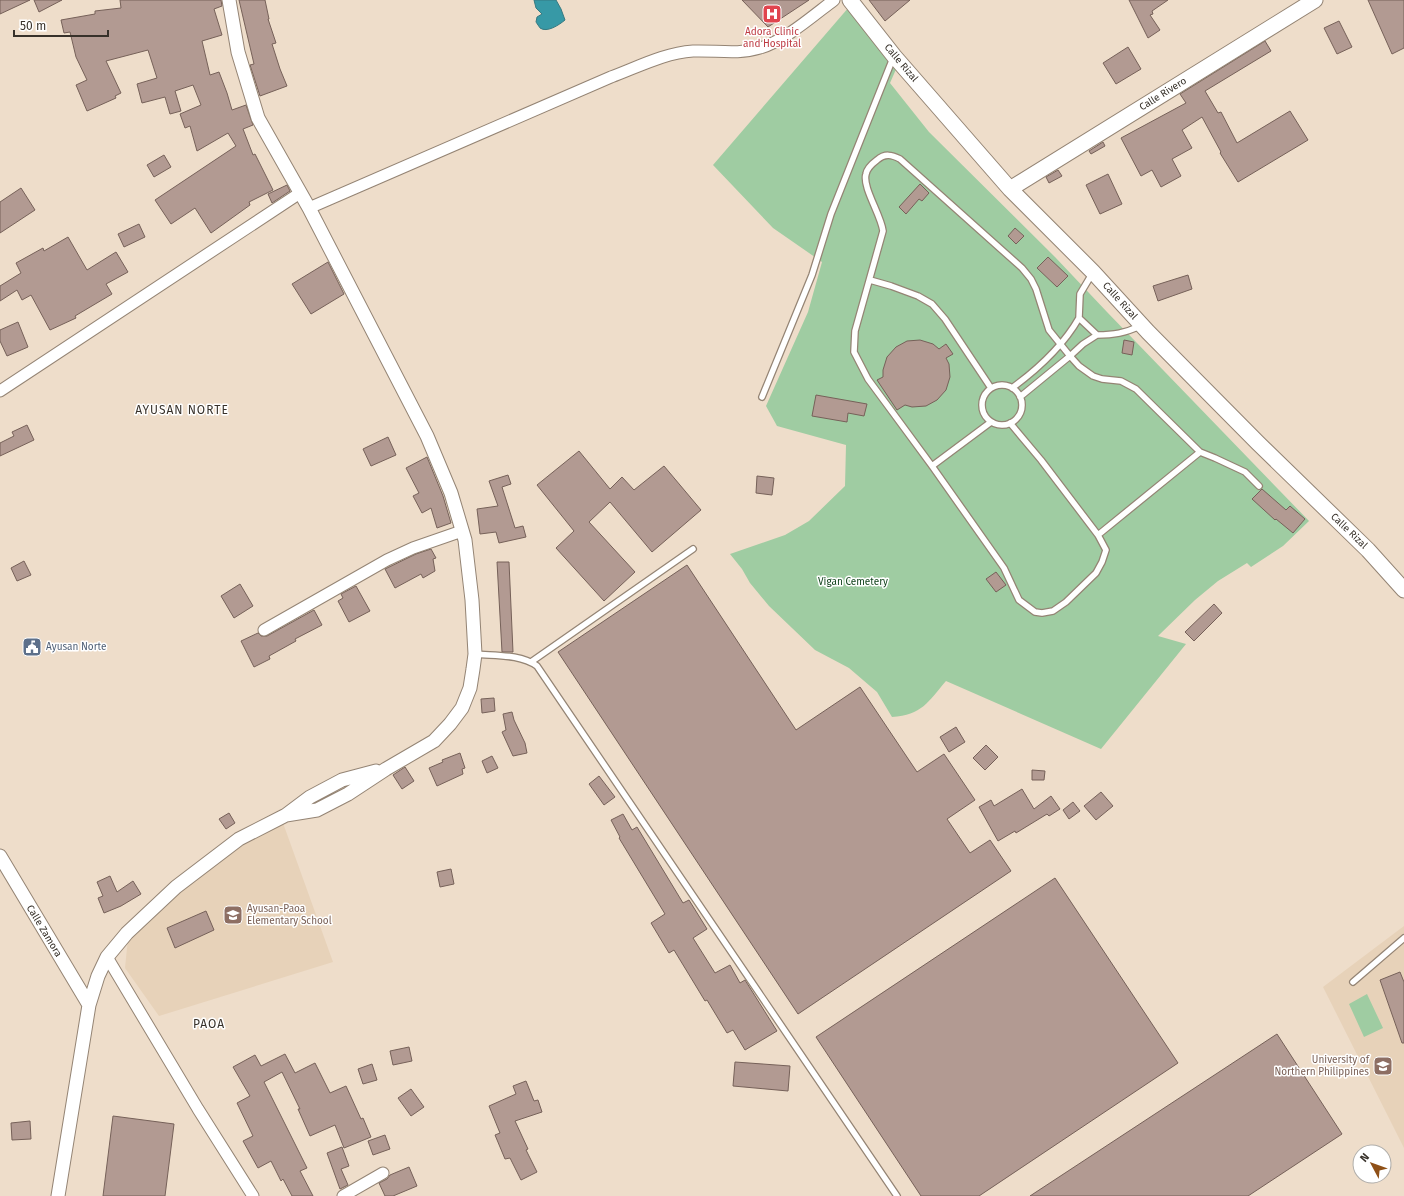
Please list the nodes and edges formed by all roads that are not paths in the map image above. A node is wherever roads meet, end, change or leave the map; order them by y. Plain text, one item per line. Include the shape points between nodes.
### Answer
1 (228, 0) edge
2 (834, 0) edge
3 (850, 0) edge
4 (1315, 0) edge
5 (894, 56) junction
6 (1010, 189) junction
7 (300, 193) junction
8 (309, 208) junction
9 (1093, 272) junction
10 (870, 280) junction
11 (1079, 318) junction
12 (1142, 326) junction
13 (1097, 335) junction
14 (1061, 344) junction
15 (1070, 356) junction
16 (991, 388) junction
17 (1012, 388) junction
18 (0, 391) edge
19 (762, 397) dead end
20 (1020, 397) junction
21 (991, 422) junction
22 (1010, 423) junction
23 (1200, 452) junction
24 (932, 466) junction
25 (1259, 486) dead end
26 (462, 531) junction
27 (1098, 535) junction
28 (693, 549) dead end
29 (1404, 590) edge
30 (264, 630) dead end
31 (475, 654) junction
32 (531, 662) junction
33 (386, 769) junction
34 (286, 815) junction
35 (0, 856) edge
36 (1404, 938) edge
37 (107, 957) junction
38 (1352, 982) dead end
39 (89, 1005) junction
40 (383, 1173) dead end
41 (58, 1196) edge
42 (253, 1196) edge
43 (343, 1196) edge
44 (897, 1196) edge

1 - 7 street via 238,52 258,118
2 - 8 street via 780,39 761,48 742,53 693,51 662,57
3 - 5 main road, Calle Rizal
4 - 6 main road, Calle Rivero
5 - 6 main road, Calle Rizal
5 - 19 lane via 830,214 812,275
6 - 9 main road, Calle Rizal
7 - 8 street
7 - 18 street
8 - 26 street via 428,436 451,493
9 - 11 lane via 1080,294
9 - 12 main road, Calle Rizal
10 - 14 lane via 883,231 866,185 865,174 871,164 890,154 900,159 1031,278 1049,330
10 - 16 lane via 918,296 932,304 945,319
10 - 24 lane via 855,331 854,352 868,379
11 - 13 lane
11 - 14 lane
12 - 13 lane via 1114,335
12 - 29 main road, Calle Rizal via 1368,550
13 - 15 lane
14 - 15 lane
14 - 17 lane via 1034,372
15 - 20 lane
15 - 23 lane via 1093,376 1121,381 1136,389
16 - 17 lane via 1006,385
16 - 21 lane via 983,400 982,407
17 - 20 lane
20 - 22 lane via 1020,414
21 - 22 lane via 1003,425
21 - 24 lane
22 - 27 lane
23 - 25 lane via 1245,472
23 - 27 lane
24 - 27 lane via 1004,568 1019,600 1035,612 1053,611 1096,573 1106,550
26 - 30 street via 387,560
26 - 31 street via 472,600
28 - 32 lane
31 - 32 lane
31 - 33 street via 470,688 462,708 450,724 434,742
32 - 44 lane via 542,673
33 - 34 street via 342,780 310,797
33 - 34 street via 348,794 317,810
34 - 37 street via 239,839 176,887 127,933
35 - 39 street, Calle Zamora
36 - 38 lane
37 - 39 street
37 - 42 street
39 - 41 street
40 - 43 street

